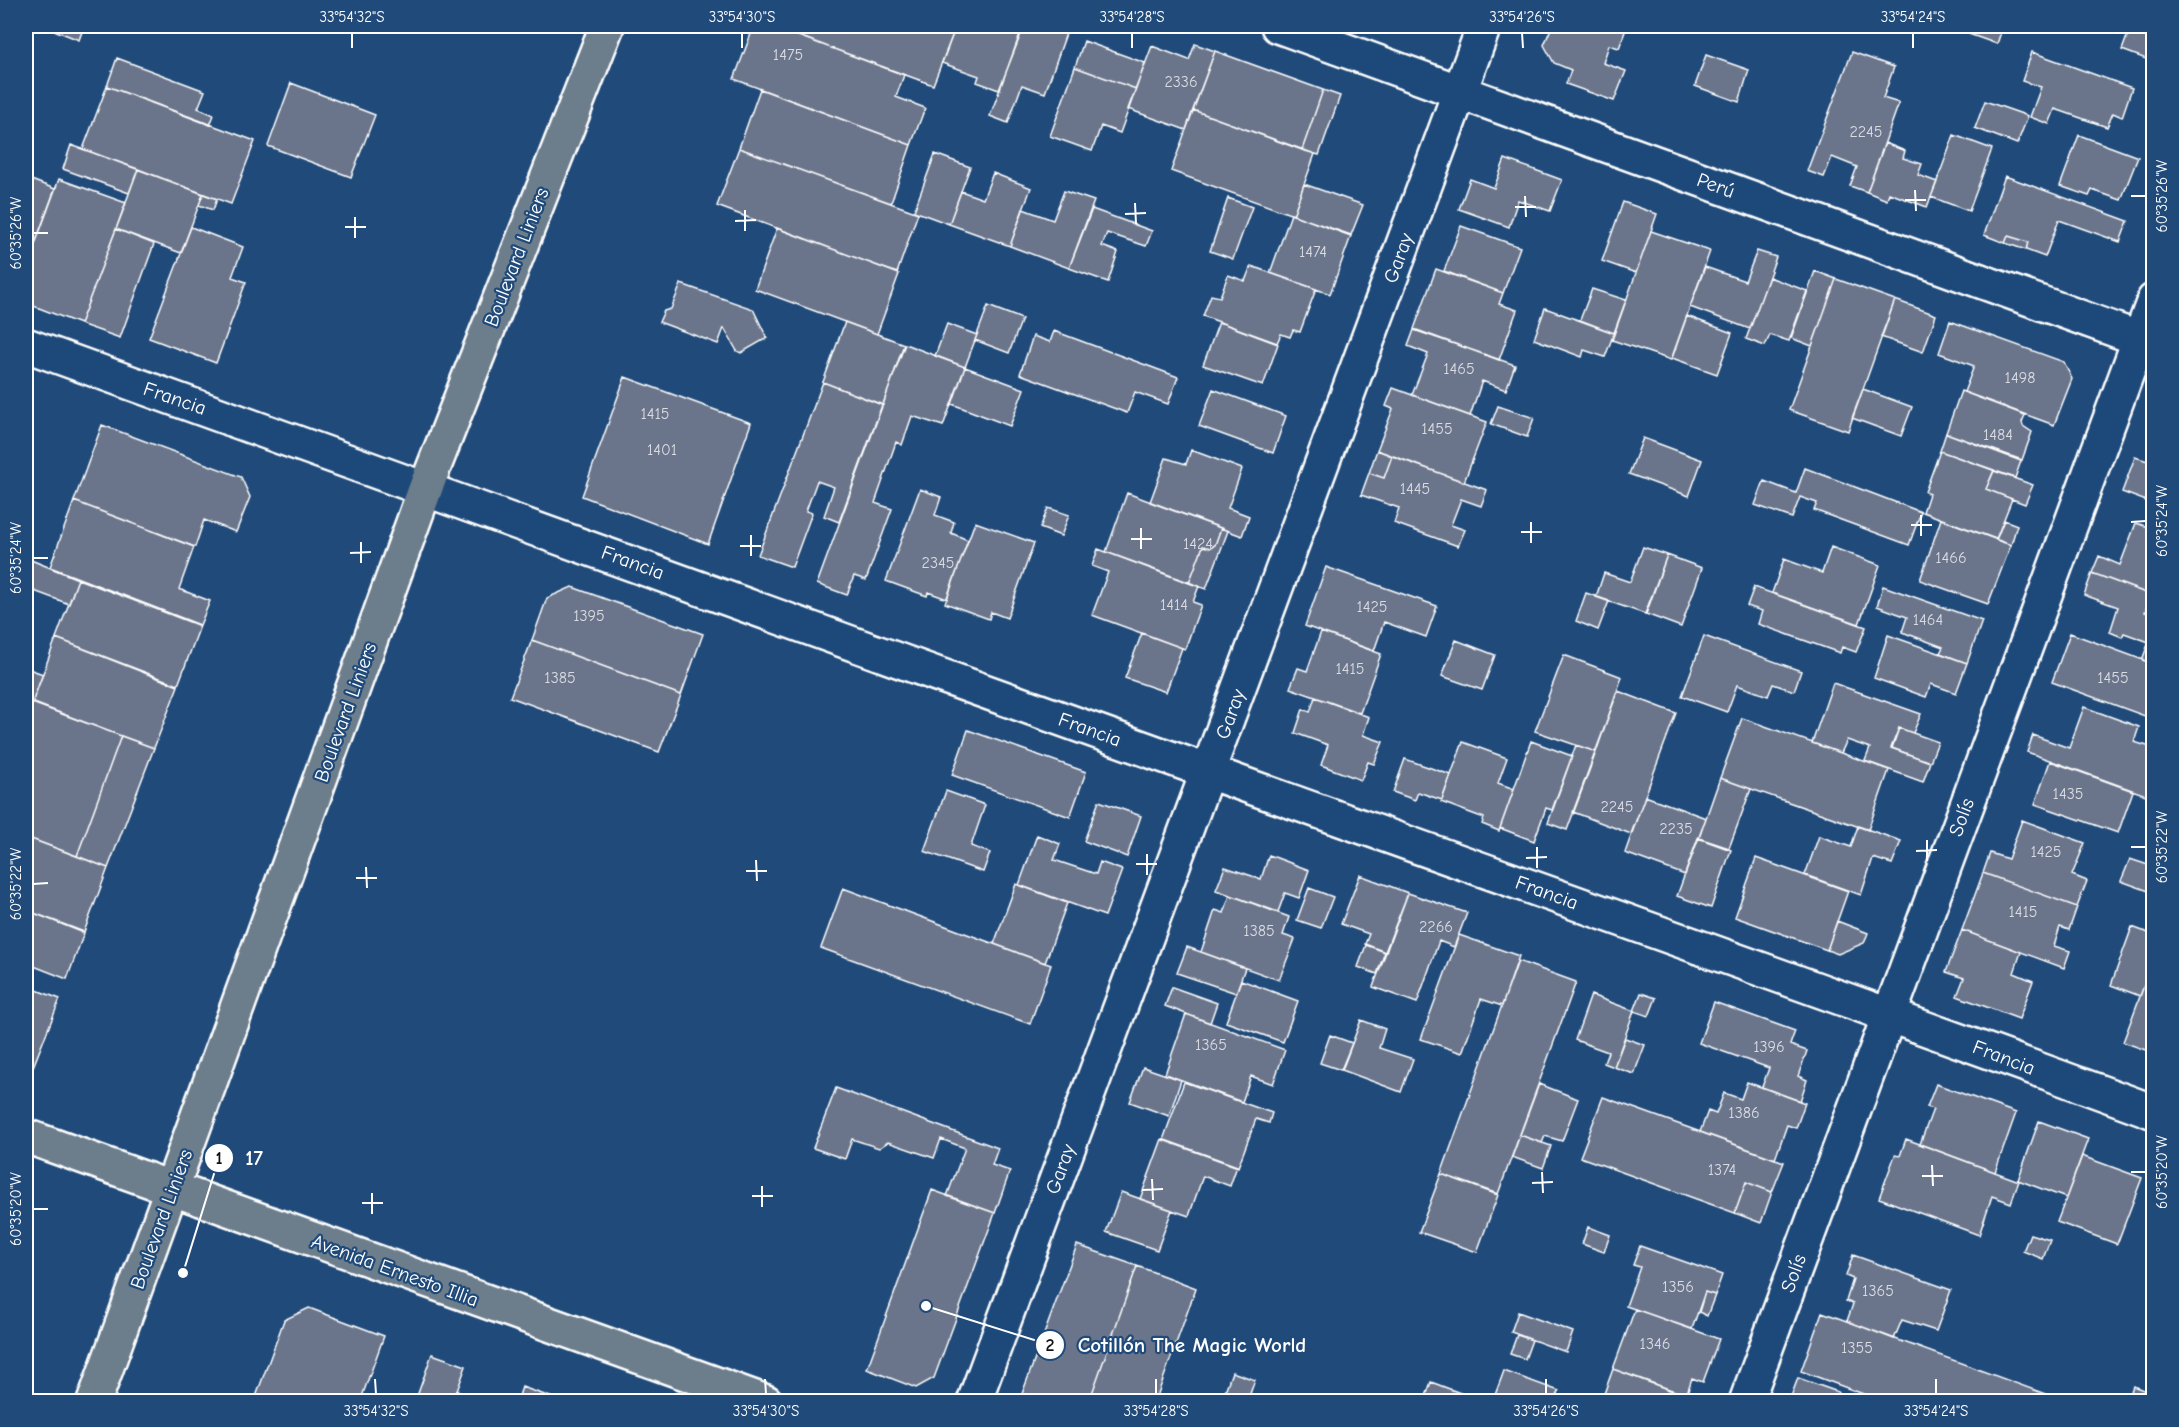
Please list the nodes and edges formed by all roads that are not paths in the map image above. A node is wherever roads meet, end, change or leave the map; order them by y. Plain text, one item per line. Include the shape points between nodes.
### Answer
1 (607, 26) edge
2 (1278, 26) edge
3 (1484, 26) edge
4 (1459, 92) junction
5 (2154, 300) edge
6 (2146, 341) edge
7 (26, 345) edge
8 (426, 487) junction
9 (1208, 772) junction
10 (1888, 1013) junction
11 (2154, 1112) edge
12 (26, 1136) edge
13 (172, 1190) junction
14 (94, 1401) edge
15 (766, 1401) edge
16 (974, 1401) edge
17 (1746, 1401) edge

1 - 8 main road, Boulevard Liniers
2 - 4 street, Perú
3 - 4 street, Garay
4 - 6 street, Perú
4 - 9 street, Garay
5 - 6 street, Solís
6 - 10 street, Solís
7 - 8 street, Francia
8 - 9 street, Francia
8 - 13 main road, Boulevard Liniers
9 - 10 street, Francia
9 - 16 street, Garay
10 - 11 street, Francia
10 - 17 street, Solís
12 - 13 main road, Avenida Ernesto Illia
13 - 14 main road, Boulevard Liniers
13 - 15 main road, Avenida Ernesto Illia

